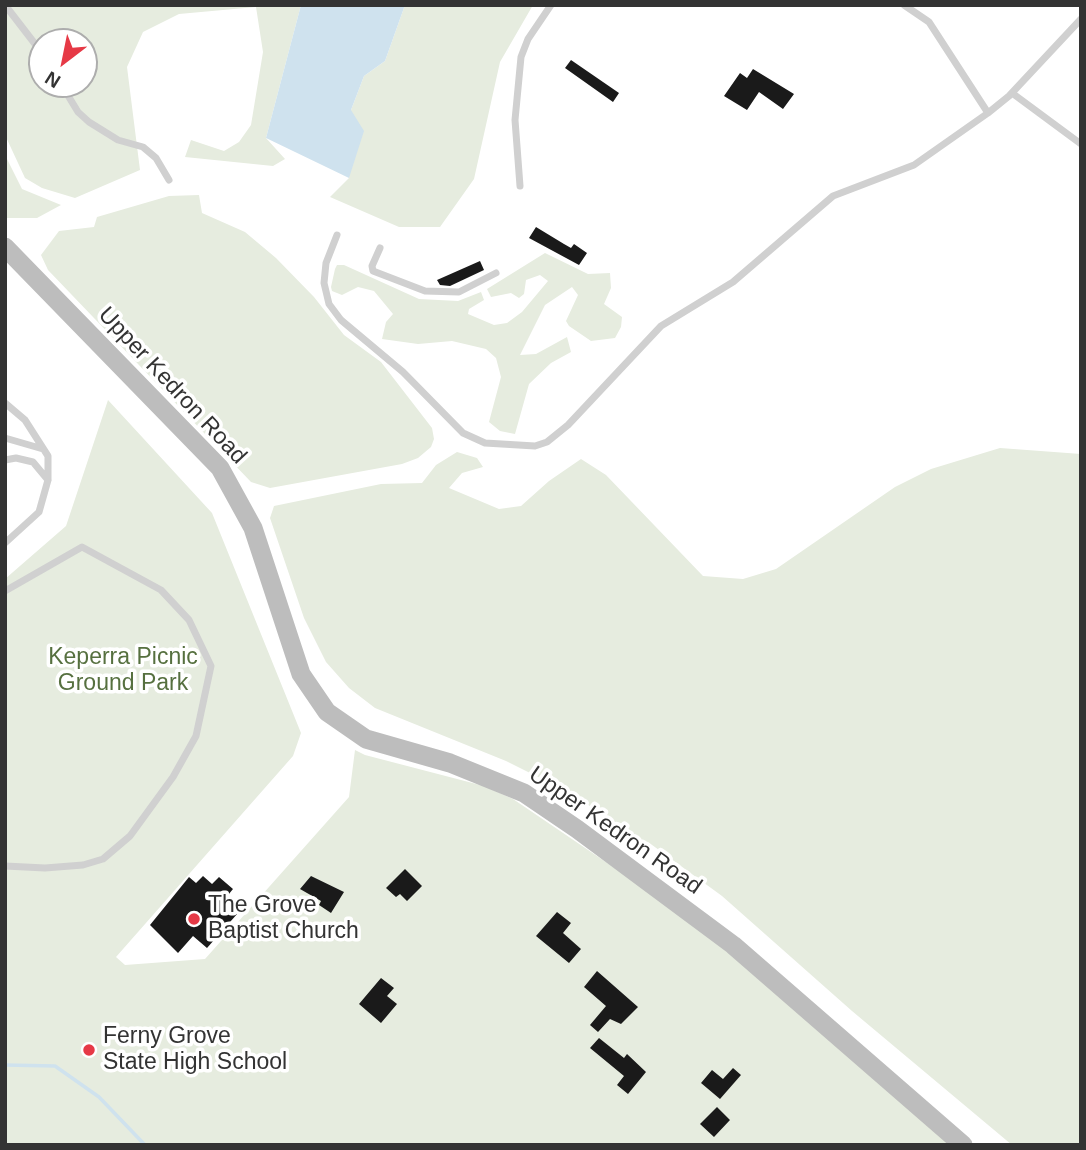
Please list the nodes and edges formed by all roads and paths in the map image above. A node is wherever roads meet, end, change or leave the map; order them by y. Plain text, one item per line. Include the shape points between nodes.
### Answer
1 (5, 5) edge
2 (551, 5) edge
3 (904, 5) edge
4 (1081, 19) edge
5 (28, 35) edge
6 (1012, 93) junction
7 (70, 98) edge
8 (988, 113) junction
9 (1081, 144) edge
10 (169, 180) dead end
11 (520, 186) dead end
12 (337, 235) dead end
13 (380, 248) dead end
14 (9, 256) edge
15 (496, 273) dead end
16 (5, 403) edge
17 (5, 438) edge
18 (43, 449) junction
19 (5, 460) edge
20 (48, 480) junction
21 (5, 543) edge
22 (5, 591) edge
23 (5, 866) edge
24 (963, 1145) edge

1 - 5 lane
2 - 11 lane via 521,57 515,120
3 - 8 lane via 929,22
4 - 6 lane
6 - 8 lane
6 - 9 lane
7 - 10 lane via 89,122 118,140 143,147
8 - 12 lane via 914,165 833,196 733,282 661,326 568,425 535,446 485,443 463,433 403,372 341,320 329,304 324,283
13 - 15 lane via 373,271 425,292 459,292
14 - 24 main road, Upper Kedron Road via 220,468 253,528 301,674 327,712 366,739 450,763 524,793 577,829 733,945
16 - 18 lane via 25,420
17 - 18 lane
18 - 20 lane via 48,456
19 - 20 lane via 33,462
20 - 21 lane via 39,512
22 - 23 lane via 82,547 161,590 190,620 211,666 196,736 130,836 103,859 83,864

